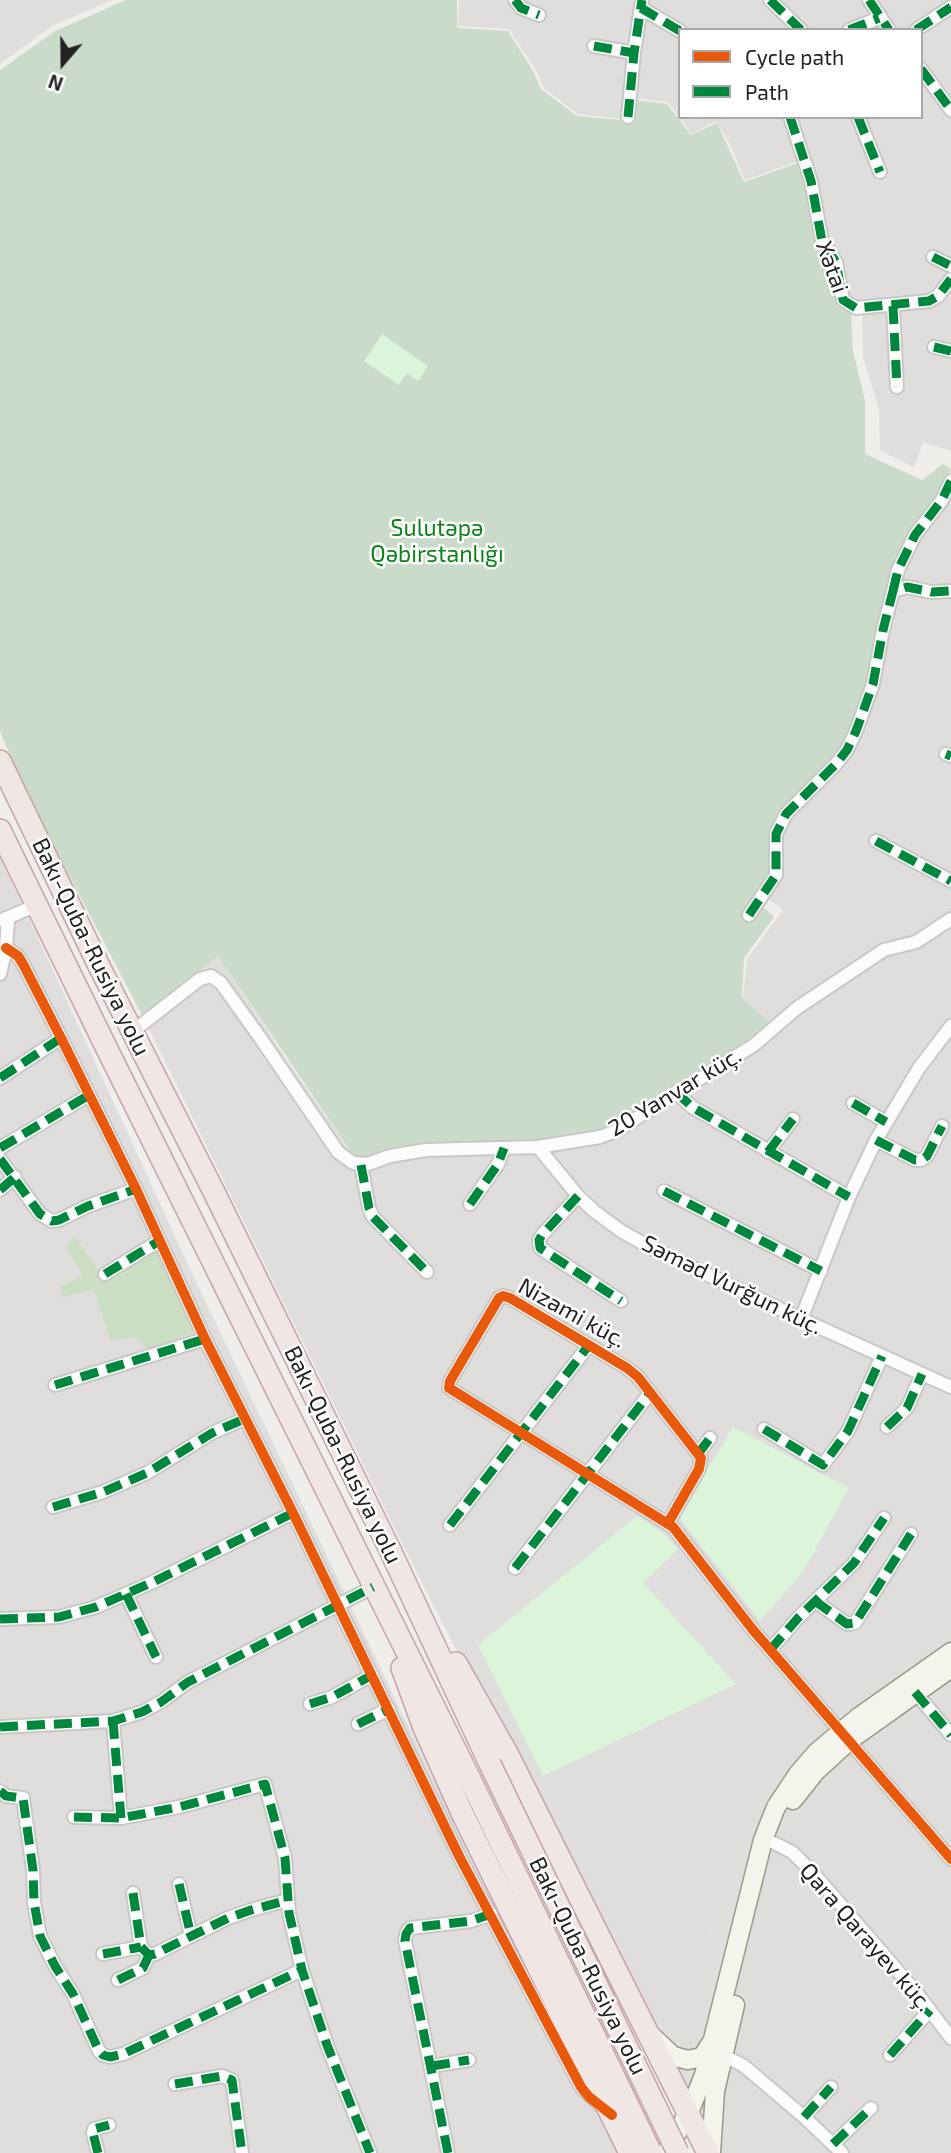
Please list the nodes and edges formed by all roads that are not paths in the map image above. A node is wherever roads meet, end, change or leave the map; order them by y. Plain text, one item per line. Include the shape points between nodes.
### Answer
1 (515, 0) edge
2 (770, 0) edge
3 (869, 0) edge
4 (642, 4) edge
5 (951, 7) edge
6 (540, 15) dead end
7 (879, 18) junction
8 (798, 28) edge
9 (854, 28) edge
10 (887, 28) edge
11 (919, 28) edge
12 (678, 30) edge
13 (594, 46) dead end
14 (634, 53) junction
15 (923, 72) edge
16 (951, 110) edge
17 (628, 117) dead end
18 (791, 119) edge
19 (859, 119) edge
20 (880, 172) dead end
21 (933, 257) dead end
22 (951, 266) edge
23 (951, 279) edge
24 (893, 306) junction
25 (934, 347) dead end
26 (951, 351) edge
27 (897, 387) dead end
28 (951, 481) edge
29 (893, 591) junction
30 (950, 591) edge
31 (0, 761) edge
32 (0, 830) edge
33 (876, 841) dead end
34 (949, 876) edge
35 (37, 905) junction
36 (749, 915) dead end
37 (951, 919) edge
38 (4, 920) edge
39 (6, 948) junction
40 (0, 974) edge
41 (951, 1026) edge
42 (132, 1032) junction
43 (61, 1038) junction
44 (0, 1078) edge
45 (676, 1092) junction
46 (89, 1095) junction
47 (853, 1103) dead end
48 (793, 1119) dead end
49 (886, 1122) junction
50 (942, 1126) dead end
51 (876, 1140) junction
52 (538, 1147) junction
53 (0, 1148) edge
54 (504, 1148) junction
55 (768, 1152) junction
56 (0, 1159) edge
57 (361, 1165) junction
58 (15, 1177) junction
59 (136, 1189) junction
60 (0, 1190) edge
61 (664, 1191) dead end
62 (578, 1196) junction
63 (849, 1197) junction
64 (470, 1204) dead end
65 (159, 1241) junction
66 (821, 1271) junction
67 (427, 1272) dead end
68 (105, 1274) dead end
69 (621, 1301) dead end
70 (801, 1319) junction
71 (205, 1339) junction
72 (589, 1345) junction
73 (882, 1356) junction
74 (922, 1374) junction
75 (55, 1385) dead end
76 (951, 1387) edge
77 (650, 1393) junction
78 (244, 1419) junction
79 (887, 1427) dead end
80 (764, 1429) dead end
81 (523, 1433) junction
82 (710, 1438) dead end
83 (698, 1454) junction
84 (589, 1475) junction
85 (53, 1507) dead end
86 (293, 1513) junction
87 (884, 1518) dead end
88 (668, 1523) junction
89 (450, 1525) dead end
90 (911, 1534) dead end
91 (515, 1568) dead end
92 (401, 1574) junction
93 (373, 1587) junction
94 (126, 1594) junction
95 (815, 1601) junction
96 (338, 1605) junction
97 (0, 1619) edge
98 (770, 1650) junction
99 (951, 1652) edge
100 (156, 1657) dead end
101 (951, 1668) edge
102 (372, 1675) junction
103 (915, 1692) junction
104 (310, 1704) dead end
105 (389, 1709) junction
106 (113, 1721) junction
107 (358, 1724) dead end
108 (0, 1727) edge
109 (846, 1735) junction
110 (951, 1735) edge
111 (0, 1791) edge
112 (74, 1817) dead end
113 (121, 1818) junction
114 (774, 1843) junction
115 (951, 1859) edge
116 (179, 1884) dead end
117 (133, 1893) dead end
118 (288, 1900) junction
119 (491, 1914) junction
120 (191, 1936) junction
121 (145, 1951) junction
122 (103, 1954) dead end
123 (302, 1970) junction
124 (118, 1980) dead end
125 (930, 2010) junction
126 (641, 2022) junction
127 (715, 2034) junction
128 (951, 2038) edge
129 (723, 2055) junction
130 (890, 2055) dead end
131 (469, 2060) dead end
132 (432, 2066) junction
133 (175, 2084) dead end
134 (831, 2087) dead end
135 (871, 2108) dead end
136 (687, 2113) junction
137 (612, 2115) junction
138 (804, 2117) junction
139 (109, 2125) dead end
140 (838, 2149) edge
141 (628, 2152) edge
142 (99, 2153) edge
143 (242, 2153) edge
144 (370, 2153) edge
145 (448, 2153) edge
146 (651, 2153) edge
147 (666, 2153) edge
148 (678, 2153) edge
149 (709, 2153) edge

1 - 6 street via 521,8
2 - 8 street
3 - 7 street
4 - 12 street
4 - 14 street
5 - 11 street
7 - 9 street
7 - 10 street
13 - 14 street
14 - 17 street
15 - 16 street
18 - 24 street, Xətai via 811,181 822,241 836,262 840,295 856,308
19 - 20 street
21 - 22 street
23 - 24 street, Xətai via 933,300
24 - 27 street
25 - 26 street
28 - 29 street via 915,535
29 - 30 street via 907,587
29 - 36 street via 873,684 856,731 836,764 786,814 776,834 776,875
31 - 42 highway, Bakı-Quba-Rusiya yolu
32 - 35 highway, Bakı-Quba-Rusiya yolu
33 - 34 street
35 - 38 street
35 - 93 highway, Bakı-Quba-Rusiya yolu
37 - 45 street, 20 Yanvar küç. via 912,944 884,950 797,1008 754,1045
38 - 39 street
39 - 40 street
39 - 43 street via 23,964
41 - 49 street
42 - 57 street via 200,979 211,976 221,983 341,1156
42 - 92 highway, Bakı-Quba-Rusiya yolu
43 - 44 street
43 - 46 street
45 - 52 street, 20 Yanvar küç. via 608,1135
45 - 55 street via 692,1107
46 - 53 street
46 - 59 street
47 - 49 street
48 - 55 street
49 - 51 street
50 - 51 street via 921,1160
51 - 63 street
52 - 54 street, 20 Yanvar küç.
52 - 62 street, Səməd Vurğun küç.
54 - 57 street, 20 Yanvar küç. via 417,1151
54 - 64 street via 499,1164
55 - 63 street
56 - 58 street
57 - 67 street via 373,1217
58 - 59 street via 40,1214 52,1221
58 - 60 street
59 - 65 street
61 - 66 street
62 - 69 street via 539,1240 540,1248
62 - 70 street, Səməd Vurğun küç. via 606,1221 653,1249
63 - 66 street
65 - 68 street
65 - 71 street
66 - 70 street
70 - 73 street, Səməd Vurğun küç.
71 - 75 street
71 - 78 street
72 - 77 street, Nizami küç. via 627,1368
72 - 81 street
72 - 81 street, Nizami küç. via 510,1297 499,1298 449,1388
73 - 74 street, Səməd Vurğun küç.
73 - 80 street via 848,1432 823,1465
74 - 76 street, Səməd Vurğun küç.
74 - 79 street via 907,1408
77 - 83 street, Nizami küç.
77 - 84 street
78 - 85 street via 147,1473
78 - 86 street
81 - 84 street, Nizami küç.
81 - 89 street
82 - 83 street
83 - 88 street via 699,1469
84 - 88 street, Nizami küç.
84 - 91 street
86 - 94 street
86 - 96 street
87 - 95 street via 854,1563
88 - 98 street, Nizami küç.
90 - 95 street via 855,1623 847,1624
92 - 126 highway via 508,1755
92 - 148 highway, Bakı-Quba-Rusiya yolu, bridge
93 - 96 street
93 - 137 highway via 414,1703 463,1815
93 - 146 highway, Bakı-Quba-Rusiya yolu
94 - 97 street via 59,1617
94 - 100 street
95 - 98 street
96 - 102 street
96 - 106 street via 188,1682 142,1712
98 - 109 street, Nizami küç.
99 - 109 main road
101 - 103 main road
102 - 104 street
102 - 105 street
103 - 109 main road
103 - 110 street
105 - 107 street
105 - 119 street
106 - 108 street
106 - 113 street
109 - 114 main road via 794,1799
109 - 115 street, Nizami küç.
109 - 127 main road via 817,1752 784,1792 769,1822
111 - 123 street via 23,1798 40,1936 103,2054 122,2054
112 - 113 street
113 - 118 street via 265,1784 285,1858
114 - 125 street, Qara Qarayev küç. via 801,1860
114 - 129 main road
116 - 120 street
117 - 121 street
118 - 120 street
118 - 123 street
119 - 132 street via 410,1928 406,1934
119 - 137 street via 581,2087
120 - 121 street via 155,1954
121 - 122 street
121 - 124 street via 143,1968
123 - 144 street
125 - 128 street, Qara Qarayev küç.
125 - 130 street
126 - 127 main road via 668,2053 683,2060 702,2057
126 - 136 highway
127 - 136 main road via 699,2090
129 - 138 street
129 - 149 main road
131 - 132 street
132 - 145 street
133 - 143 street via 222,2076 232,2081
134 - 138 street
135 - 140 street
136 - 147 main road
136 - 149 highway
137 - 141 highway
138 - 140 street
139 - 142 street via 94,2129
147 - 149 main road via 678,2141 688,2139

